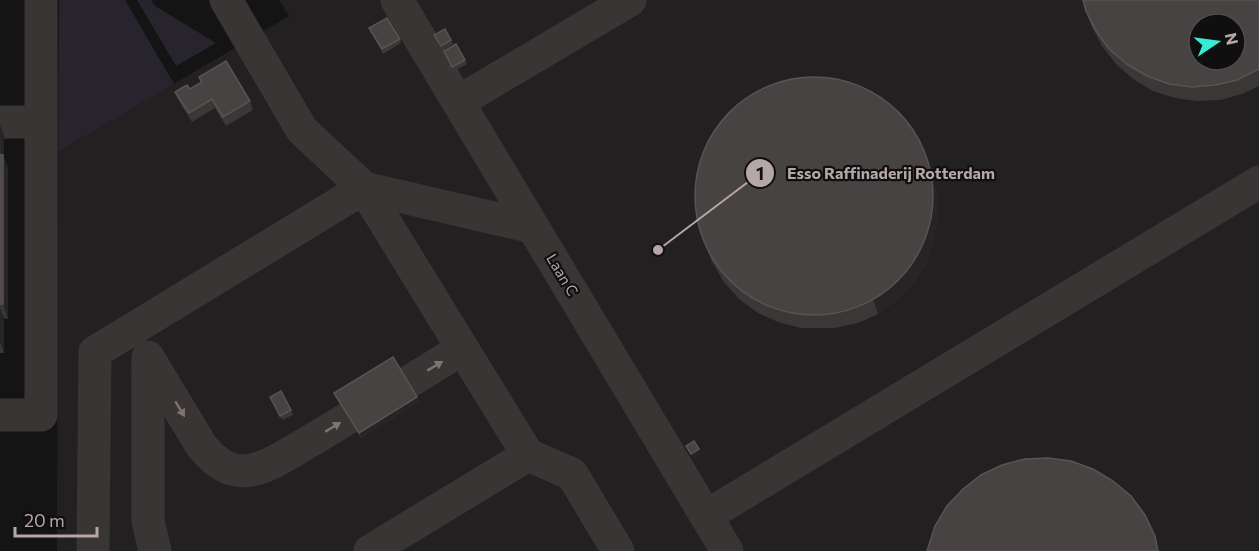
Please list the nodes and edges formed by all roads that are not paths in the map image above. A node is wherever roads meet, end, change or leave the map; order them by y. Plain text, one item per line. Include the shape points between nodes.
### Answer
1 (41, 0) edge
2 (226, 0) edge
3 (397, 0) edge
4 (630, 0) edge
5 (458, 102) junction
6 (0, 122) edge
7 (41, 122) junction
8 (1259, 182) edge
9 (364, 188) junction
10 (533, 227) junction
11 (132, 330) junction
12 (462, 349) junction
13 (149, 359) junction
14 (407, 382) edge
15 (0, 415) edge
16 (348, 418) edge
17 (528, 455) junction
18 (706, 516) junction
19 (93, 551) edge
20 (155, 551) edge
21 (370, 551) edge
22 (618, 551) edge
23 (727, 551) edge

1 - 7 lane
2 - 9 lane via 302,130
3 - 5 lane, Laan C
4 - 5 lane
5 - 10 lane, Laan C
6 - 7 lane
7 - 15 lane via 41,415
8 - 18 lane
9 - 10 lane
9 - 11 lane
9 - 12 lane
10 - 18 lane, Laan C
11 - 13 lane
11 - 19 lane via 96,352
14 -> 12 lane
12 - 17 lane
13 -> 16 lane via 201,445 223,467 253,471 268,466
13 - 20 lane via 148,521
17 - 21 lane
17 - 22 lane via 572,474
18 - 23 lane, Laan C

